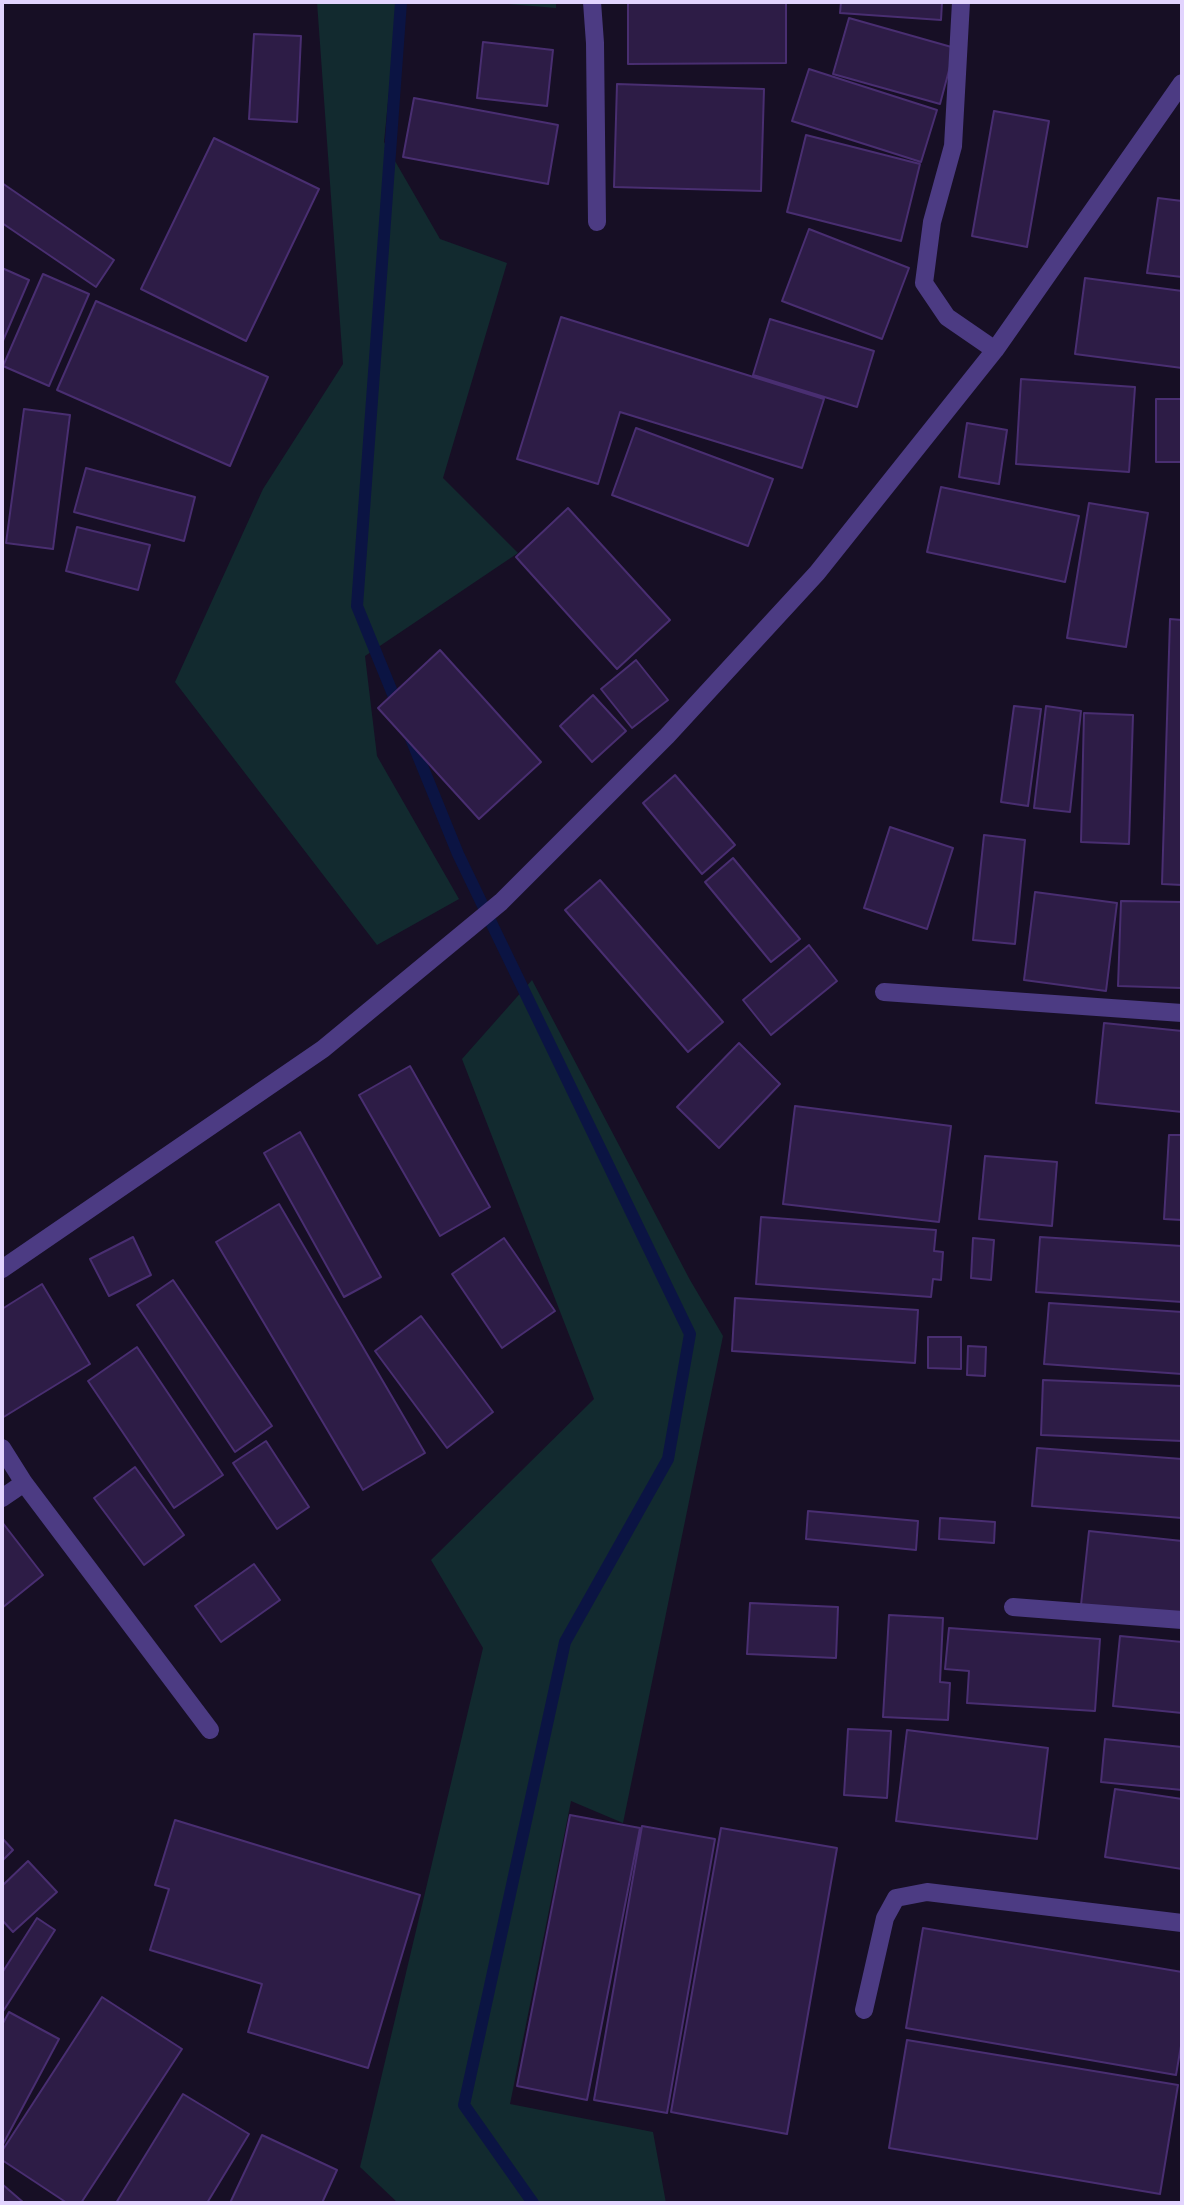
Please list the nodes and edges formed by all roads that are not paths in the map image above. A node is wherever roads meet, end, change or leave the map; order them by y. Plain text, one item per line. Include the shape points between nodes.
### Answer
1 (592, 2) edge
2 (961, 2) edge
3 (1182, 83) edge
4 (597, 222) dead end
5 (995, 350) junction
6 (884, 992) dead end
7 (1182, 1013) edge
8 (2, 1269) edge
9 (2, 1448) edge
10 (24, 1483) junction
11 (2, 1498) edge
12 (1013, 1607) dead end
13 (1182, 1620) edge
14 (210, 1730) dead end
15 (1182, 1923) edge
16 (864, 2010) dead end

1 - 4 street
2 - 5 street via 953,146 932,222 924,283 947,317
3 - 5 street
5 - 8 street via 817,573 667,736 501,902 323,1049
6 - 7 street
9 - 10 street
10 - 11 street
10 - 14 street
12 - 13 street
15 - 16 street via 927,1892 896,1898 884,1918

